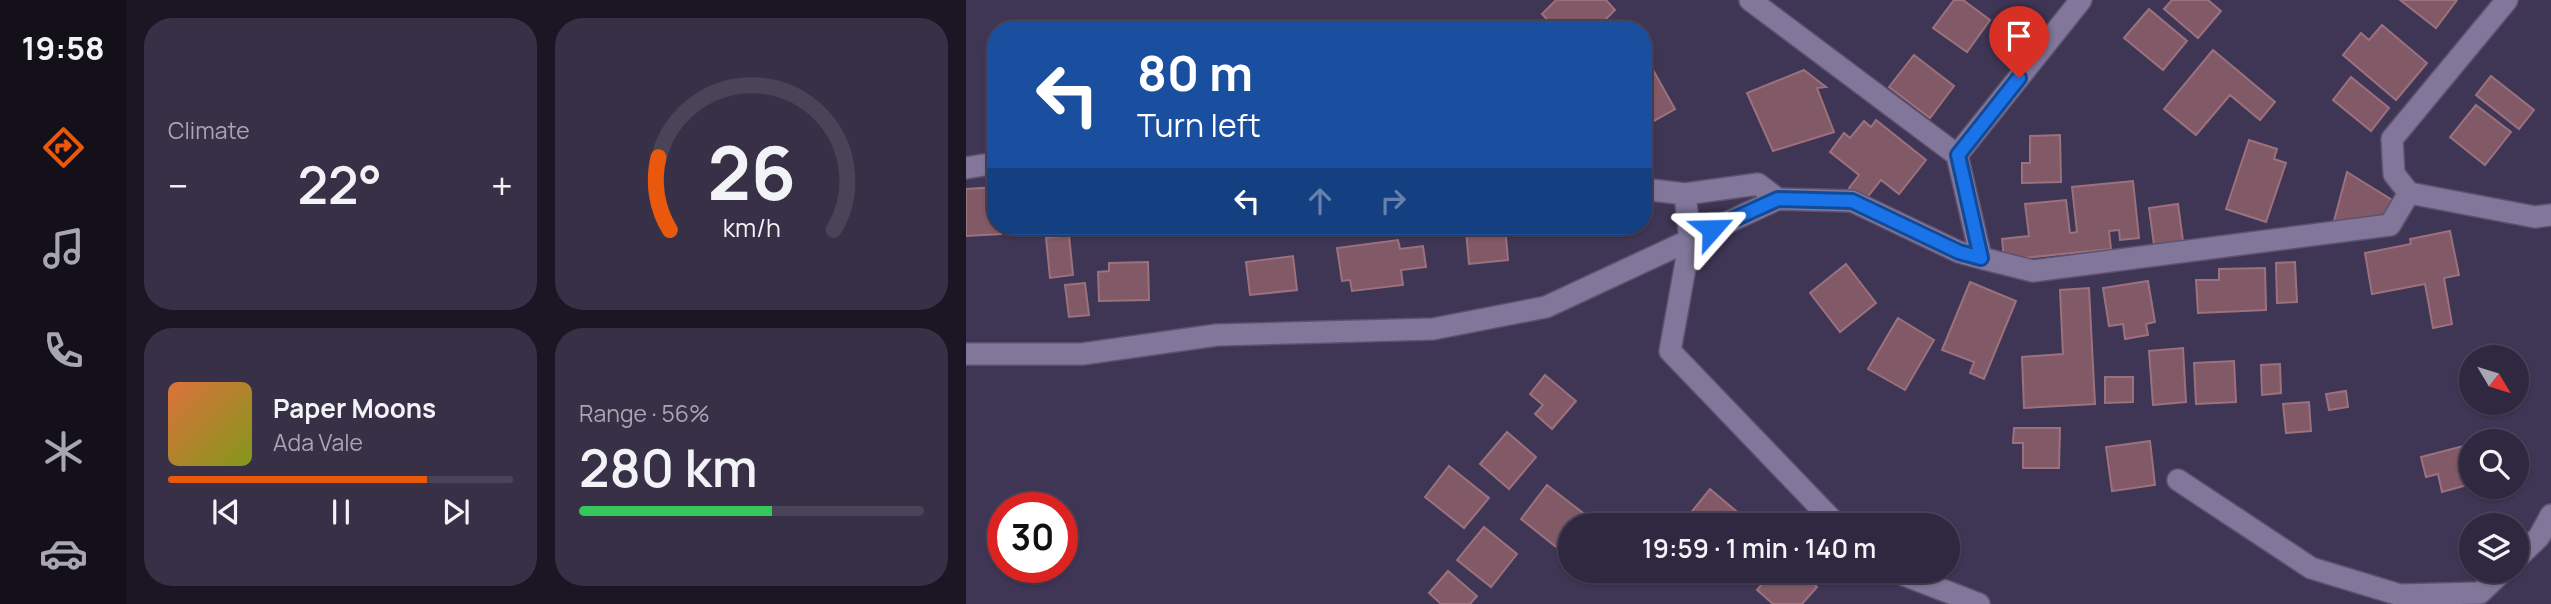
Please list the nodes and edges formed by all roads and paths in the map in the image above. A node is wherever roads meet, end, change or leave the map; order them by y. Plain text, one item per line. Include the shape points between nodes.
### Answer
1 (1750, 0) edge
2 (2081, 0) edge
3 (2507, 0) edge
4 (1958, 155) junction
5 (987, 164) edge
6 (966, 168) edge
7 (1652, 190) edge
8 (2409, 193) junction
9 (1685, 194) junction
10 (1778, 199) junction
11 (2551, 215) edge
12 (1690, 240) junction
13 (1981, 258) junction
14 (966, 354) edge
15 (2178, 480) dead end
16 (1826, 513) edge
17 (2551, 515) edge
18 (2529, 547) edge
19 (1925, 583) edge
20 (2490, 583) edge
21 (1979, 604) edge

1 - 4 street
2 - 4 street
3 - 8 street via 2392,139 2394,174
4 - 13 street
5 - 6 street
7 - 9 street
8 - 11 street
8 - 13 street via 2390,225 2033,271
9 - 10 street via 1758,184
9 - 12 street
10 - 12 street
10 - 13 street via 1852,201
12 - 14 street via 1546,307 1433,329 1217,335 1082,354
12 - 16 street via 1670,351
15 - 20 street via 2311,568 2400,595 2480,593
17 - 18 street
19 - 21 street

